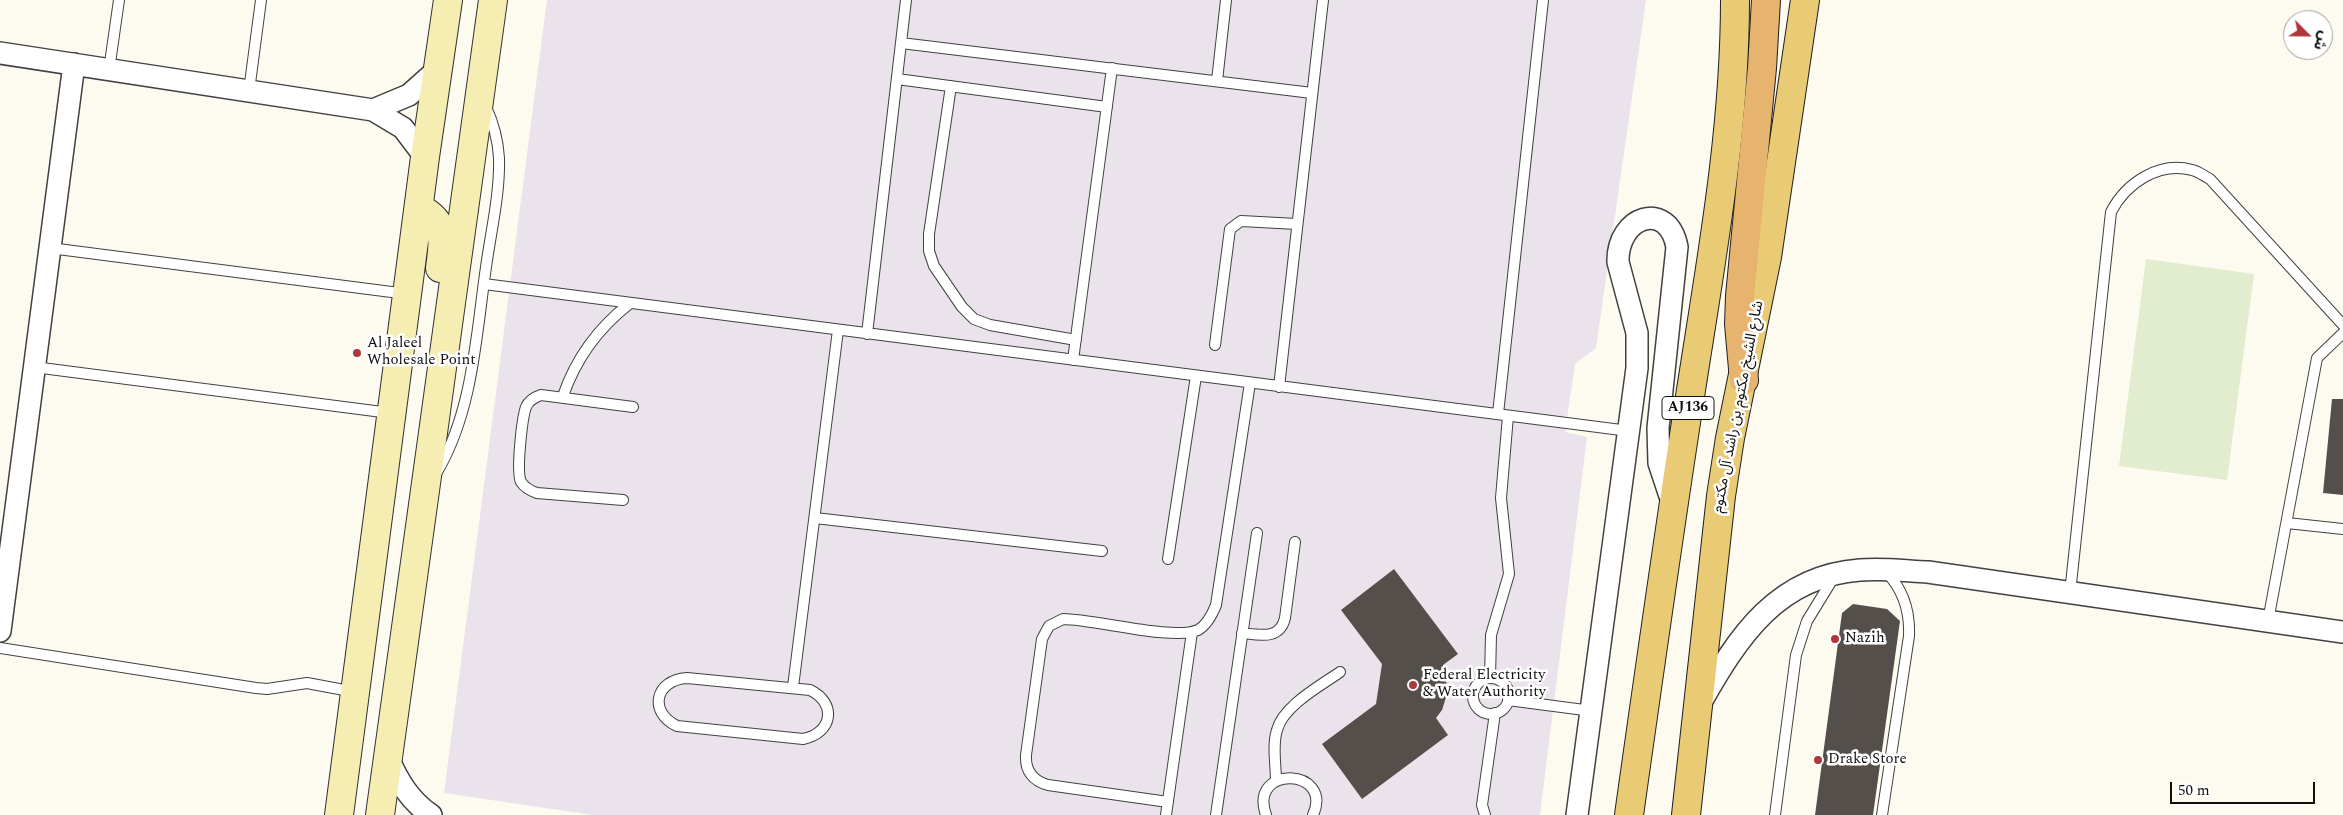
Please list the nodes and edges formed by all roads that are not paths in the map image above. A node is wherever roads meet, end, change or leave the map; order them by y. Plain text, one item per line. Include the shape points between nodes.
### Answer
1 (119, 0) edge
2 (261, 0) edge
3 (448, 0) edge
4 (493, 0) edge
5 (906, 0) edge
6 (1226, 0) edge
7 (1323, 0) edge
8 (1543, 0) edge
9 (1734, 0) edge
10 (1766, 0) edge
11 (1805, 0) edge
12 (901, 43) junction
13 (0, 53) edge
14 (74, 64) junction
15 (1112, 68) junction
16 (109, 70) junction
17 (438, 70) junction
18 (896, 79) junction
19 (1217, 81) junction
20 (951, 86) junction
21 (249, 91) junction
22 (480, 93) junction
23 (1312, 93) junction
24 (1107, 107) junction
25 (373, 110) junction
26 (425, 157) junction
27 (419, 208) junction
28 (1297, 224) junction
29 (50, 248) junction
30 (484, 284) junction
31 (408, 294) junction
32 (629, 304) junction
33 (2343, 325) edge
34 (838, 330) junction
35 (2343, 333) edge
36 (867, 334) junction
37 (1076, 340) junction
38 (1215, 345) dead end
39 (1073, 360) junction
40 (34, 367) junction
41 (1196, 376) junction
42 (1744, 380) junction
43 (1250, 383) junction
44 (1279, 387) junction
45 (563, 396) junction
46 (633, 407) dead end
47 (393, 413) junction
48 (1503, 415) junction
49 (1629, 431) junction
50 (433, 436) junction
51 (425, 489) junction
52 (623, 500) dead end
53 (1673, 505) junction
54 (815, 518) junction
55 (2287, 523) junction
56 (2343, 529) edge
57 (1257, 533) dead end
58 (1295, 542) dead end
59 (1102, 551) dead end
60 (1168, 559) dead end
61 (1884, 570) junction
62 (1836, 573) junction
63 (2070, 593) junction
64 (2268, 622) junction
65 (0, 631) edge
66 (1192, 632) junction
67 (2343, 632) edge
68 (1242, 633) junction
69 (0, 648) edge
70 (1340, 672) dead end
71 (1490, 678) junction
72 (793, 687) junction
73 (357, 692) junction
74 (1508, 700) junction
75 (1700, 704) junction
76 (1592, 712) junction
77 (1495, 714) junction
78 (388, 758) junction
79 (1276, 781) junction
80 (1168, 802) junction
81 (1483, 810) edge
82 (339, 815) edge
83 (380, 815) edge
84 (431, 815) edge
85 (1166, 815) edge
86 (1216, 815) edge
87 (1266, 815) edge
88 (1314, 815) edge
89 (1474, 815) edge
90 (1577, 815) edge
91 (1629, 815) edge
92 (1686, 815) edge
93 (1775, 815) edge
94 (1882, 815) edge

1 - 16 lane
2 - 21 lane
3 - 17 main road
4 - 22 main road
5 - 12 lane
6 - 19 lane
7 - 23 lane
8 - 48 lane
9 - 53 main road, AJ136 via 1735,44 1719,209
10 - 42 highway via 1740,296
11 - 42 main road, شارع الشيخ مكتوم بن راشد آل مكتوم / AJ136 via 1774,216
12 - 15 lane
12 - 18 lane
13 - 14 street
14 - 16 street
14 - 29 street
15 - 19 lane
15 - 24 lane
16 - 21 street
17 - 25 street via 409,95
17 - 26 main road
18 - 20 lane
18 - 36 lane
19 - 23 lane
20 - 24 lane
20 - 37 lane via 928,234 934,266 968,314 982,323
21 - 25 street
22 - 30 lane via 489,113 499,177
22 - 50 main road
23 - 28 lane
24 - 37 lane
25 - 26 street via 404,128
26 - 27 main road
27 - 31 main road
27 - 50 main road via 438,222 443,238 426,381
28 - 38 lane via 1241,221 1230,229
28 - 44 lane
29 - 31 lane
29 - 40 street
30 - 32 lane
30 - 51 lane via 464,408 448,450
31 - 47 main road
32 - 34 lane
32 - 45 lane via 588,344 573,369
33 - 63 lane via 2210,179 2194,170 2177,168 2162,170 2130,185 2119,196 2111,212
34 - 36 lane
34 - 54 lane
35 - 55 lane via 2318,358
36 - 39 lane
37 - 39 lane
39 - 41 lane
40 - 47 lane
40 - 65 street
41 - 43 lane
41 - 60 lane
42 - 75 main road, شارع الشيخ مكتوم بن راشد آل مكتوم / AJ136 via 1721,496
43 - 44 lane
43 - 66 lane via 1216,605 1210,619
44 - 48 lane
45 - 46 lane
45 - 52 lane via 541,395 526,406 518,471 522,483 537,493
47 - 73 main road
48 - 49 lane
48 - 71 lane via 1501,498 1509,574 1491,635
49 - 53 street via 1639,344 1618,251 1621,239 1636,222 1654,219 1671,229 1677,246 1658,428 1659,462
49 - 76 street
50 - 51 main road
51 - 78 main road
53 - 91 main road, AJ136
54 - 59 lane
54 - 72 lane
55 - 56 lane
55 - 64 lane
57 - 68 lane
58 - 68 lane via 1281,629 1271,635
61 - 62 street
61 - 63 street via 1928,572
61 - 94 lane via 1902,592 1909,621
62 - 75 street via 1782,597 1758,616 1727,658
62 - 93 lane via 1815,605 1796,655
63 - 64 street
64 - 67 street
66 - 80 lane
66 - 80 lane via 1178,634 1063,619 1050,626 1042,639 1026,755 1030,775 1048,785
68 - 86 lane
69 - 73 lane via 256,688 306,683
70 - 79 lane via 1290,708 1279,722 1275,740
71 - 74 lane via 1507,687
71 - 77 lane via 1477,685 1474,698 1481,711
72 - 72 lane via 676,679 664,688 658,702 667,721 677,726 804,740 812,738 825,726 828,708 818,694
73 - 82 main road
74 - 76 lane
74 - 77 lane
75 - 92 main road, شارع الشيخ مكتوم بن راشد آل مكتوم / AJ136
76 - 90 street
77 - 81 lane
78 - 83 main road
78 - 84 street via 409,796
79 - 87 lane via 1265,795
79 - 88 lane via 1294,777 1310,786 1315,794
80 - 85 lane
81 - 89 lane

